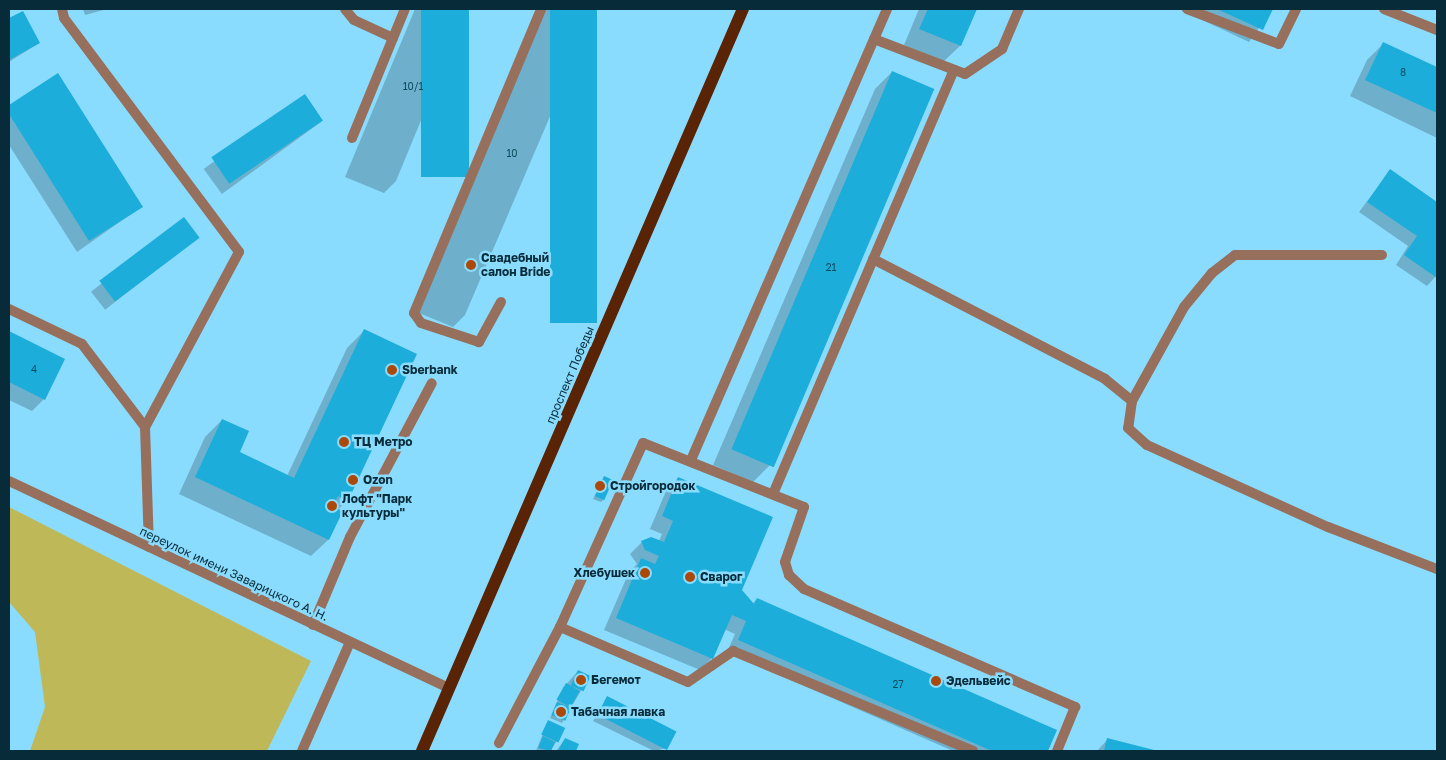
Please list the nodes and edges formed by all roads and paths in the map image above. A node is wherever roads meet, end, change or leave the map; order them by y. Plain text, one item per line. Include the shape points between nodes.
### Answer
1 (62, 9) edge
2 (345, 9) edge
3 (405, 9) edge
4 (541, 9) edge
5 (743, 9) edge
6 (887, 9) edge
7 (1019, 9) edge
8 (1187, 9) edge
9 (1296, 9) edge
10 (1384, 9) edge
11 (1437, 30) edge
12 (393, 38) junction
13 (874, 39) junction
14 (954, 70) junction
15 (352, 138) dead end
16 (1382, 255) dead end
17 (873, 259) junction
18 (501, 302) dead end
19 (9, 309) edge
20 (432, 383) dead end
21 (1132, 401) junction
22 (145, 427) junction
23 (691, 460) junction
24 (9, 482) edge
25 (773, 494) junction
26 (149, 547) junction
27 (1437, 569) edge
28 (313, 625) junction
29 (560, 627) junction
30 (350, 642) junction
31 (449, 688) junction
32 (499, 743) dead end
33 (302, 751) edge
34 (422, 751) edge
35 (973, 751) edge
36 (1057, 751) edge

1 - 22 street via 64,18 239,252
2 - 12 street via 354,20
3 - 12 street
4 - 18 street via 414,313 421,323 479,342
5 - 31 main road, проспект Победы
6 - 13 street
7 - 14 street via 1002,49 965,74
8 - 9 street via 1279,44
10 - 11 street
12 - 15 street
13 - 14 street
13 - 23 street
14 - 17 street
16 - 21 street via 1235,255 1212,273 1184,307
17 - 21 street via 1105,379
17 - 25 street
19 - 22 street via 82,344
20 - 28 street via 350,537
21 - 27 street via 1128,428 1147,444 1328,528
22 - 26 street
23 - 25 street
23 - 29 street via 643,443
24 - 26 street, переулок имени Заварицкого А. Н.
25 - 36 street via 804,506 786,554 786,568 794,581 998,677 1075,707
26 - 28 street, переулок имени Заварицкого А. Н.
28 - 30 street, переулок имени Заварицкого А. Н.
29 - 32 street
29 - 35 street via 688,682 732,652
30 - 31 street, переулок имени Заварицкого А. Н.
30 - 33 street
31 - 34 main road, проспект Победы

